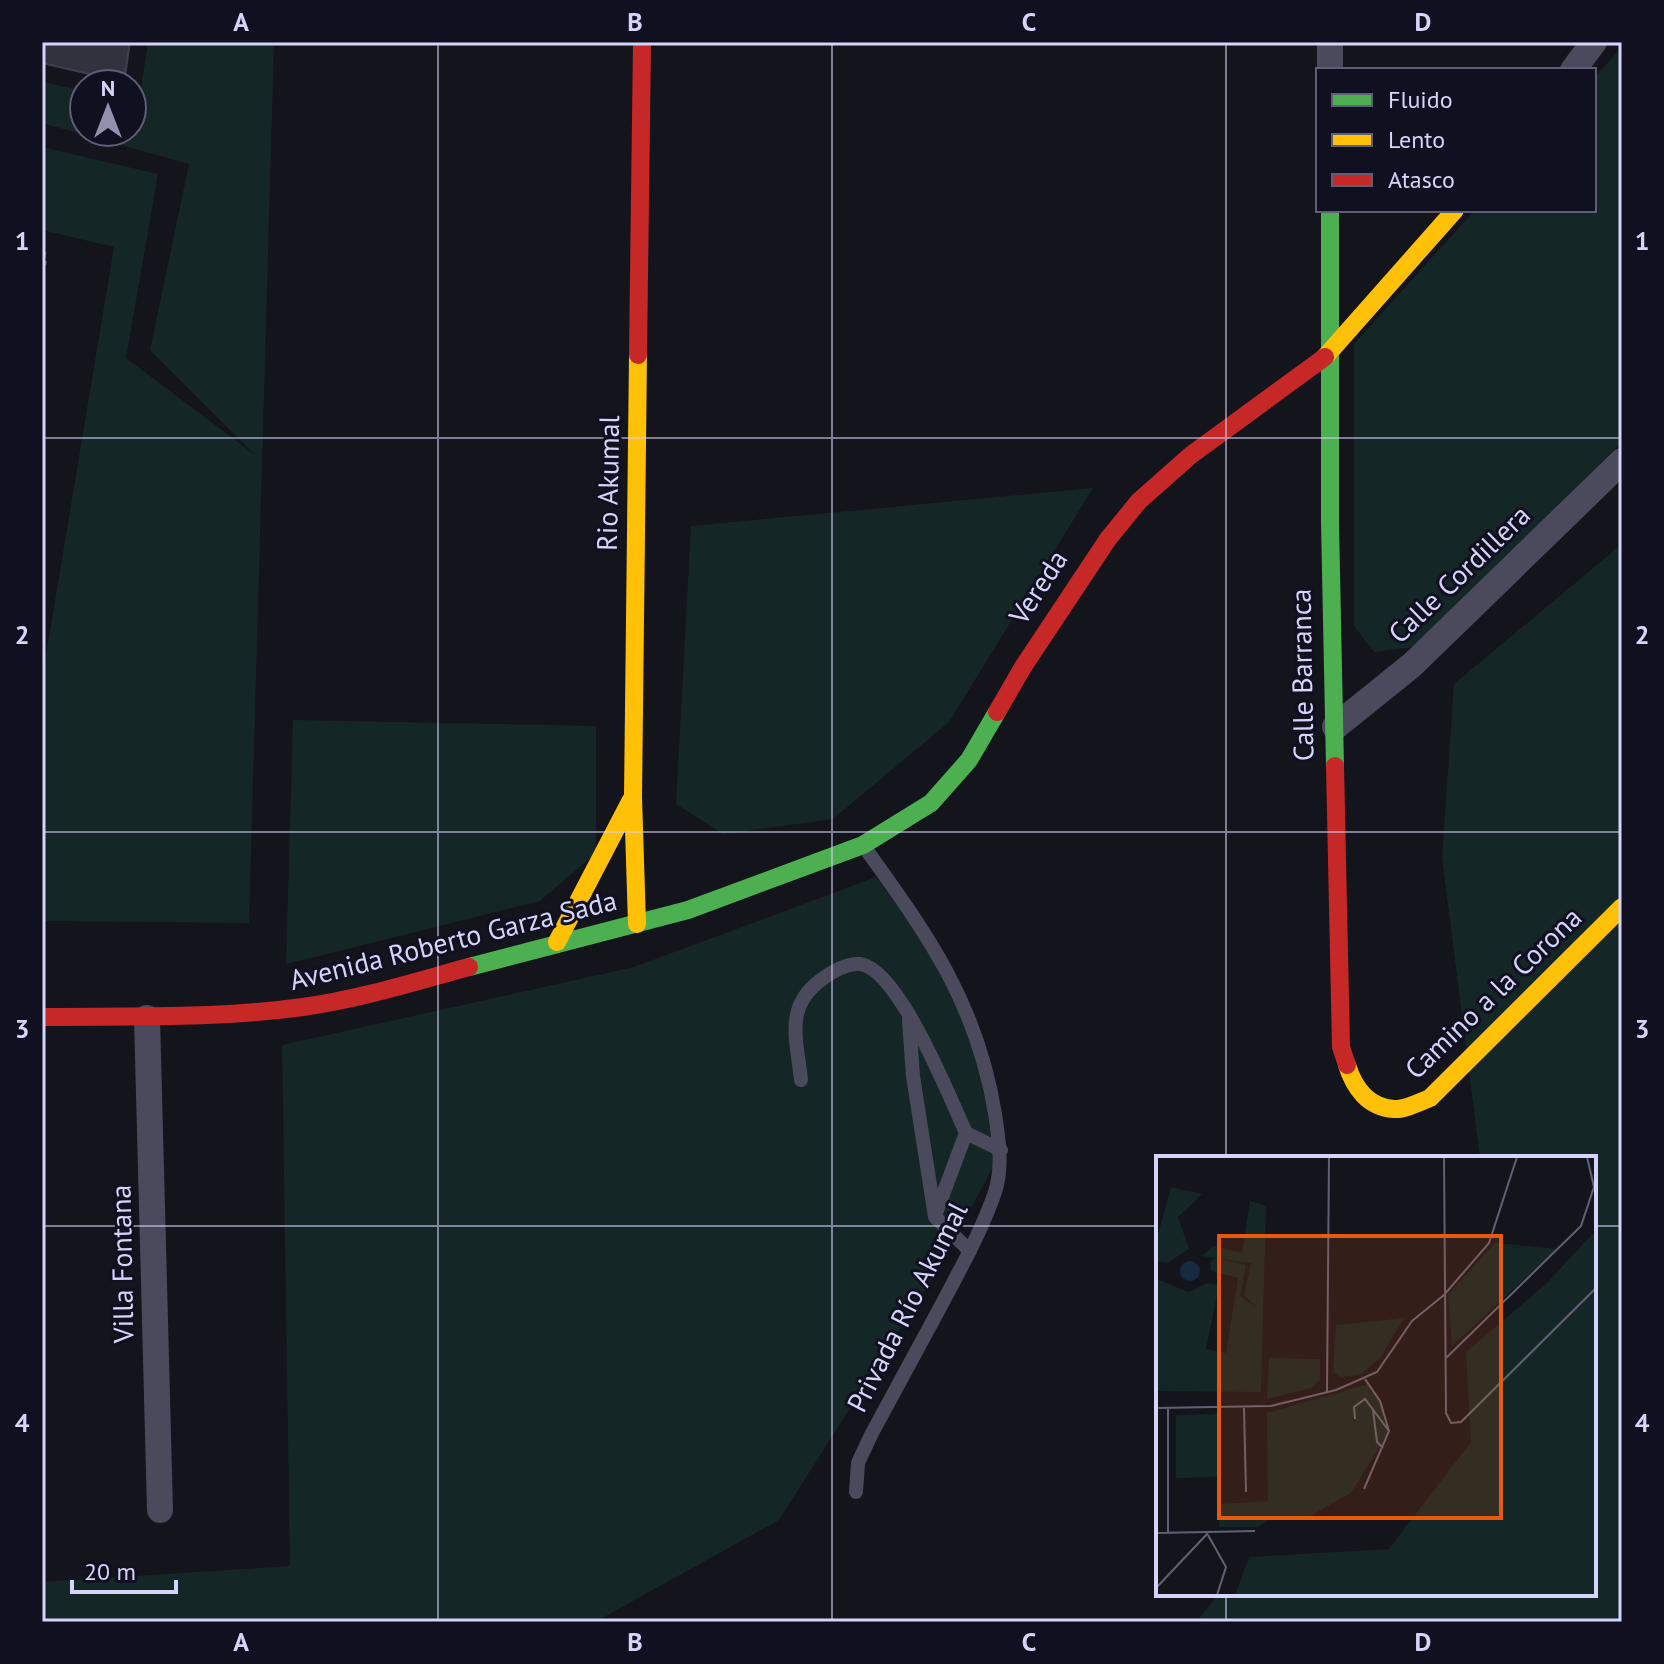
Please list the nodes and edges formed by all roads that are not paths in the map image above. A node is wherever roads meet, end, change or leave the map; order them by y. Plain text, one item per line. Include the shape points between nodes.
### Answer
1 (642, 42) edge
2 (1330, 42) edge
3 (1594, 42) edge
4 (1330, 68) edge
5 (1574, 68) edge
6 (1330, 212) edge
7 (1453, 212) edge
8 (1330, 353) junction
9 (1622, 461) edge
10 (1335, 727) junction
11 (633, 797) junction
12 (863, 845) junction
13 (1622, 907) edge
14 (637, 924) junction
15 (557, 942) junction
16 (908, 1014) junction
17 (42, 1017) edge
18 (147, 1018) junction
19 (801, 1080) dead end
20 (1396, 1110) joint
21 (966, 1133) junction
22 (1001, 1150) junction
23 (935, 1217) junction
24 (970, 1251) junction
25 (856, 1492) dead end
26 (160, 1510) dead end

1 - 11 street, Rio Akumal
2 - 4 street
3 - 5 street
6 - 8 street, Calle Barranca
7 - 8 street, Vereda
8 - 10 street, Calle Barranca
8 - 12 street, Vereda via 1191,455 1139,501 1068,599 969,760 931,803
9 - 10 street, Calle Cordillera via 1412,665
10 - 20 street, Calle Barranca via 1341,1047 1360,1093 1369,1102
11 - 14 street, Rio Akumal
11 - 15 street
12 - 14 street, Vereda
12 - 22 lane, Privada Río Akumal via 951,976 992,1092
13 - 20 street, Camino a la Corona via 1430,1098
14 - 15 street, Avenida Roberto Garza Sada
15 - 18 street, Avenida Roberto Garza Sada via 306,1007
16 - 19 lane via 875,971 860,964 834,970 808,989 796,1010
16 - 21 lane
16 - 23 lane
17 - 18 street, Avenida Roberto Garza Sada
18 - 26 street, Villa Fontana
21 - 22 lane
21 - 23 lane
22 - 24 lane, Privada Río Akumal via 996,1190
23 - 24 lane
24 - 25 lane, Privada Río Akumal via 871,1435 858,1463

